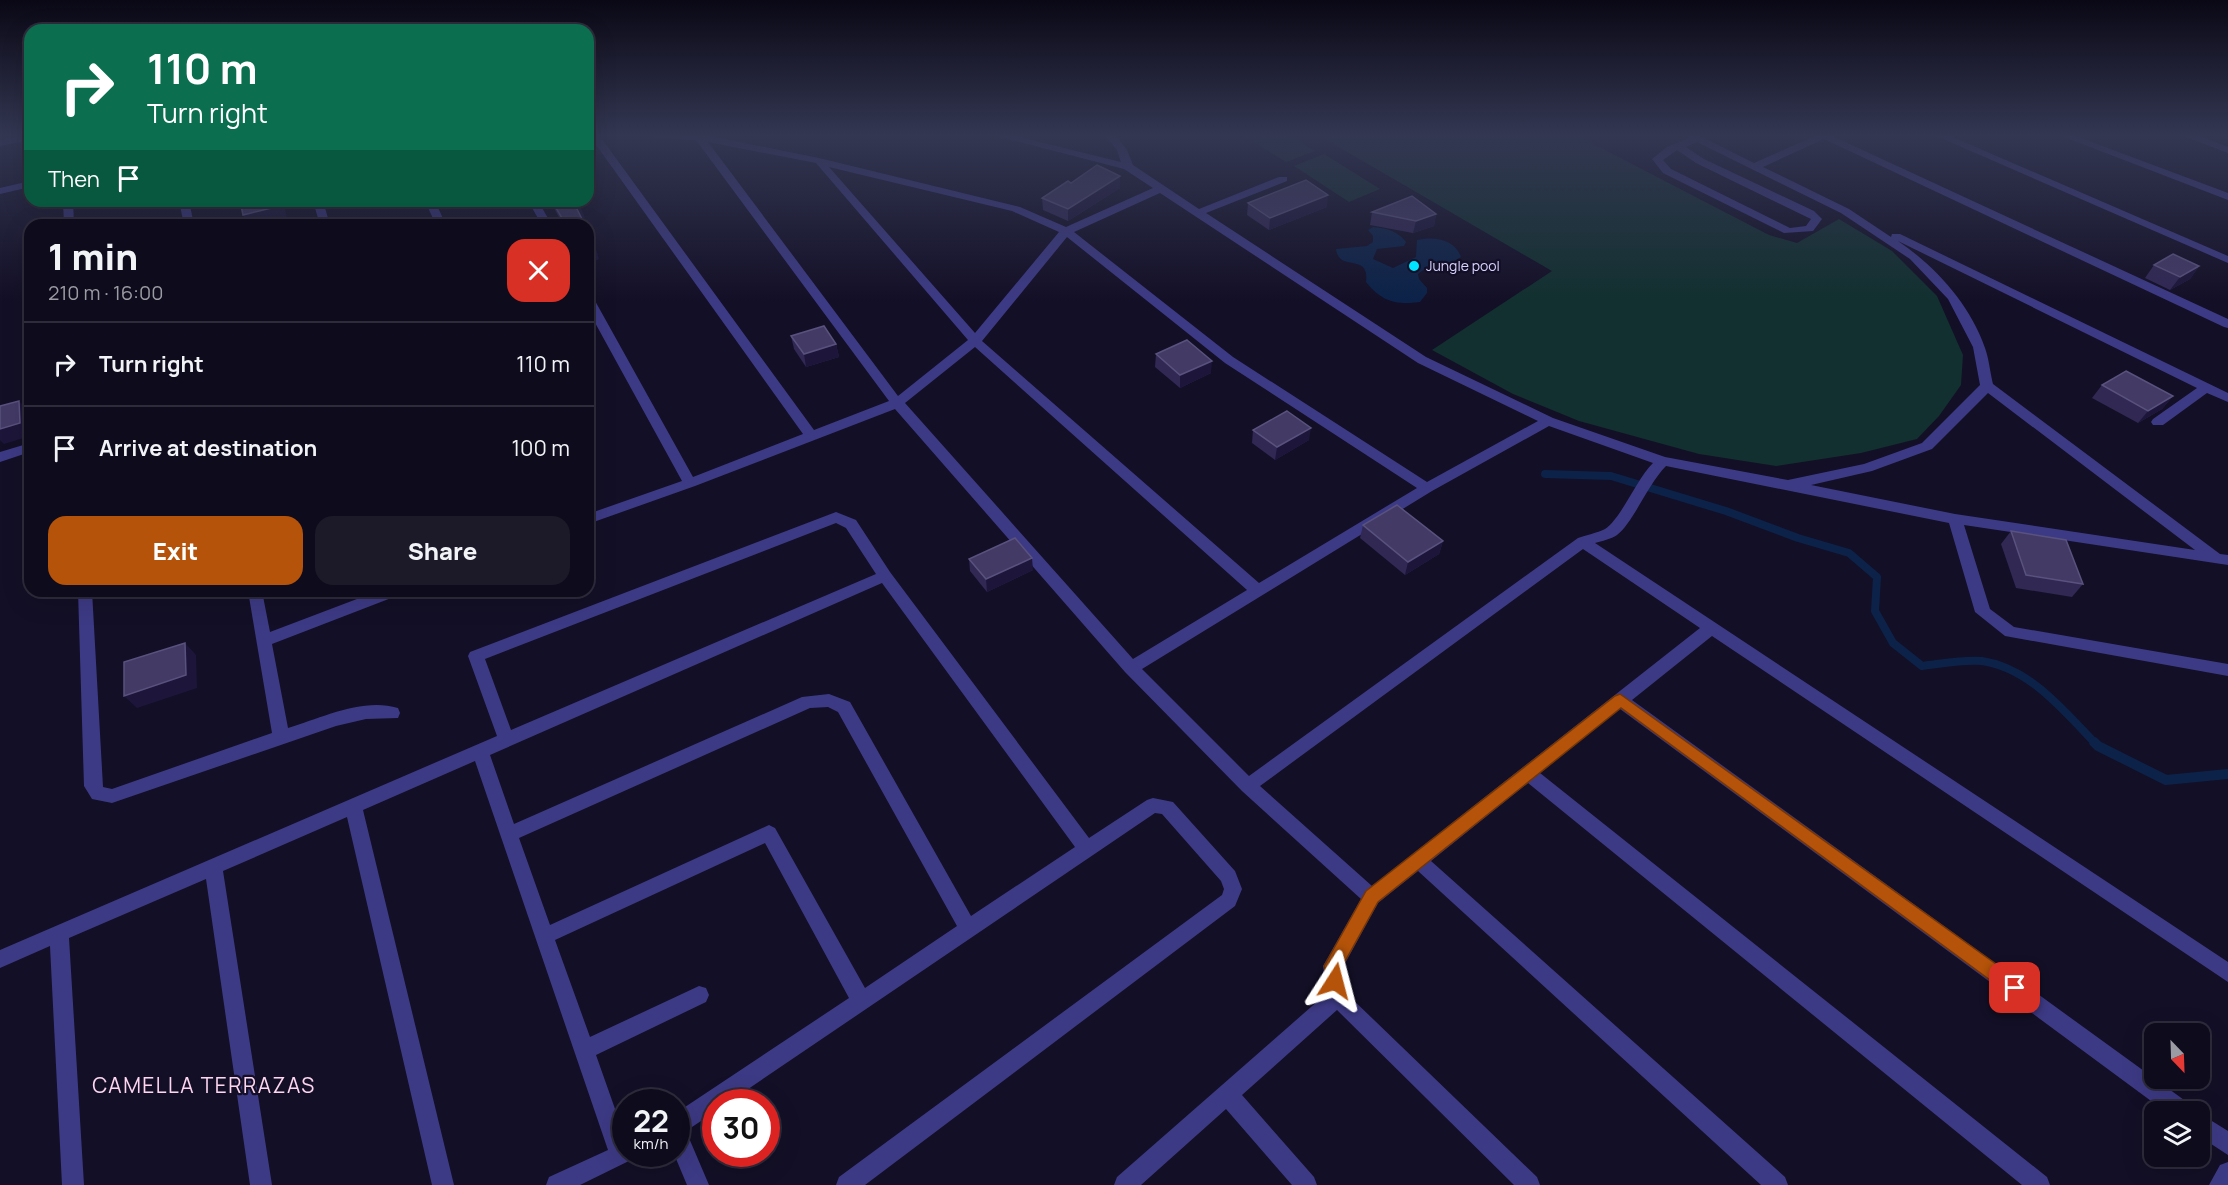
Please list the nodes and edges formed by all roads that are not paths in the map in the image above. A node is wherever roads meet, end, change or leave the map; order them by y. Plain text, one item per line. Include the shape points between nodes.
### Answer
1 (634, 190) edge
2 (739, 190) edge
3 (845, 190) edge
4 (941, 190) edge
5 (1157, 190) edge
6 (1162, 190) edge
7 (1254, 190) edge
8 (1706, 190) edge
9 (1762, 190) edge
10 (1802, 190) edge
11 (1942, 190) edge
12 (2067, 190) edge
13 (2210, 190) edge
14 (2228, 197) edge
15 (1845, 211) junction
16 (1197, 213) junction
17 (1066, 231) junction
18 (2228, 260) edge
19 (594, 310) edge
20 (2228, 324) edge
21 (975, 341) junction
22 (1987, 386) junction
23 (2206, 387) junction
24 (2228, 398) edge
25 (897, 403) junction
26 (1548, 421) junction
27 (2158, 422) dead end
28 (811, 436) junction
29 (24, 449) edge
30 (0, 457) edge
31 (1663, 461) junction
32 (690, 483) junction
33 (1788, 485) junction
34 (1427, 488) junction
35 (594, 517) edge
36 (1955, 519) junction
37 (1583, 542) junction
38 (2223, 559) edge
39 (885, 576) junction
40 (1258, 591) junction
41 (85, 597) edge
42 (256, 597) edge
43 (378, 597) edge
44 (1712, 628) junction
45 (264, 641) junction
46 (1131, 668) junction
47 (2228, 670) edge
48 (1620, 700) junction
49 (392, 713) dead end
50 (281, 737) junction
51 (506, 738) junction
52 (481, 753) junction
53 (1528, 773) junction
54 (1248, 786) junction
55 (353, 806) junction
56 (510, 834) junction
57 (1086, 848) junction
58 (1418, 860) junction
59 (213, 868) junction
60 (1372, 897) junction
61 (969, 930) junction
62 (59, 935) junction
63 (545, 936) junction
64 (0, 959) edge
65 (2228, 973) edge
66 (699, 995) dead end
67 (1337, 997) junction
68 (861, 1002) junction
69 (585, 1050) junction
70 (1227, 1094) junction
71 (2169, 1101) edge
72 (690, 1117) edge
73 (612, 1123) edge
74 (2210, 1131) edge
75 (2228, 1144) edge
76 (612, 1158) edge
77 (690, 1166) edge
78 (2228, 1173) edge
79 (73, 1185) edge
80 (261, 1185) edge
81 (443, 1185) edge
82 (557, 1185) edge
83 (698, 1185) edge
84 (847, 1185) edge
85 (1125, 1185) edge
86 (1306, 1185) edge
87 (1529, 1185) edge
88 (1777, 1185) edge
89 (2039, 1185) edge
90 (2220, 1185) edge

1 - 28 street
2 - 25 street
3 - 21 street
4 - 17 street via 1016,209
5 - 17 street
6 - 16 street
7 - 16 street
8 - 9 street via 1788,231 1809,229 1817,219
10 - 15 street
11 - 20 street
12 - 18 street
13 - 14 street
15 - 22 street via 1914,257 1953,297 1980,347
15 - 23 street
16 - 26 street via 1422,360
17 - 21 street
17 - 34 street via 1229,360
19 - 32 street
21 - 25 street
21 - 40 street
22 - 33 street via 1927,446 1867,468
22 - 38 street
23 - 24 street
23 - 27 street
25 - 28 street
25 - 46 street
26 - 31 street
26 - 34 street
28 - 32 street
29 - 30 street
31 - 33 street
31 - 37 street via 1649,475 1618,525 1611,532
32 - 35 street
33 - 36 street
34 - 40 street
36 - 38 street
36 - 47 street via 1983,612 2010,632
37 - 44 street
37 - 54 street
39 - 51 street
39 - 51 street via 850,524 836,517 476,656
39 - 57 street
40 - 46 street
41 - 50 street via 93,786 98,794 112,796
42 - 45 street
43 - 45 street
44 - 48 street
44 - 65 street
45 - 50 street
46 - 54 street
48 - 53 street
48 - 71 street
49 - 50 street via 357,714
51 - 52 street
52 - 55 street
52 - 56 street
53 - 58 street
53 - 89 street
54 - 60 street
55 - 59 street
55 - 81 street
56 - 61 street via 808,702 829,700 844,707
56 - 63 street
57 - 61 street
57 - 84 street via 1153,805 1167,807 1229,877 1233,889 1229,900
58 - 60 street
58 - 88 street
59 - 62 street
59 - 80 street
60 - 67 street via 1333,966
61 - 68 street
62 - 64 street
62 - 79 street
63 - 68 street via 769,833
63 - 69 street
66 - 69 street
67 - 70 street
67 - 87 street
68 - 72 street
69 - 73 street
70 - 85 street
70 - 86 street
74 - 75 street
76 - 82 street
77 - 83 street
78 - 90 street

